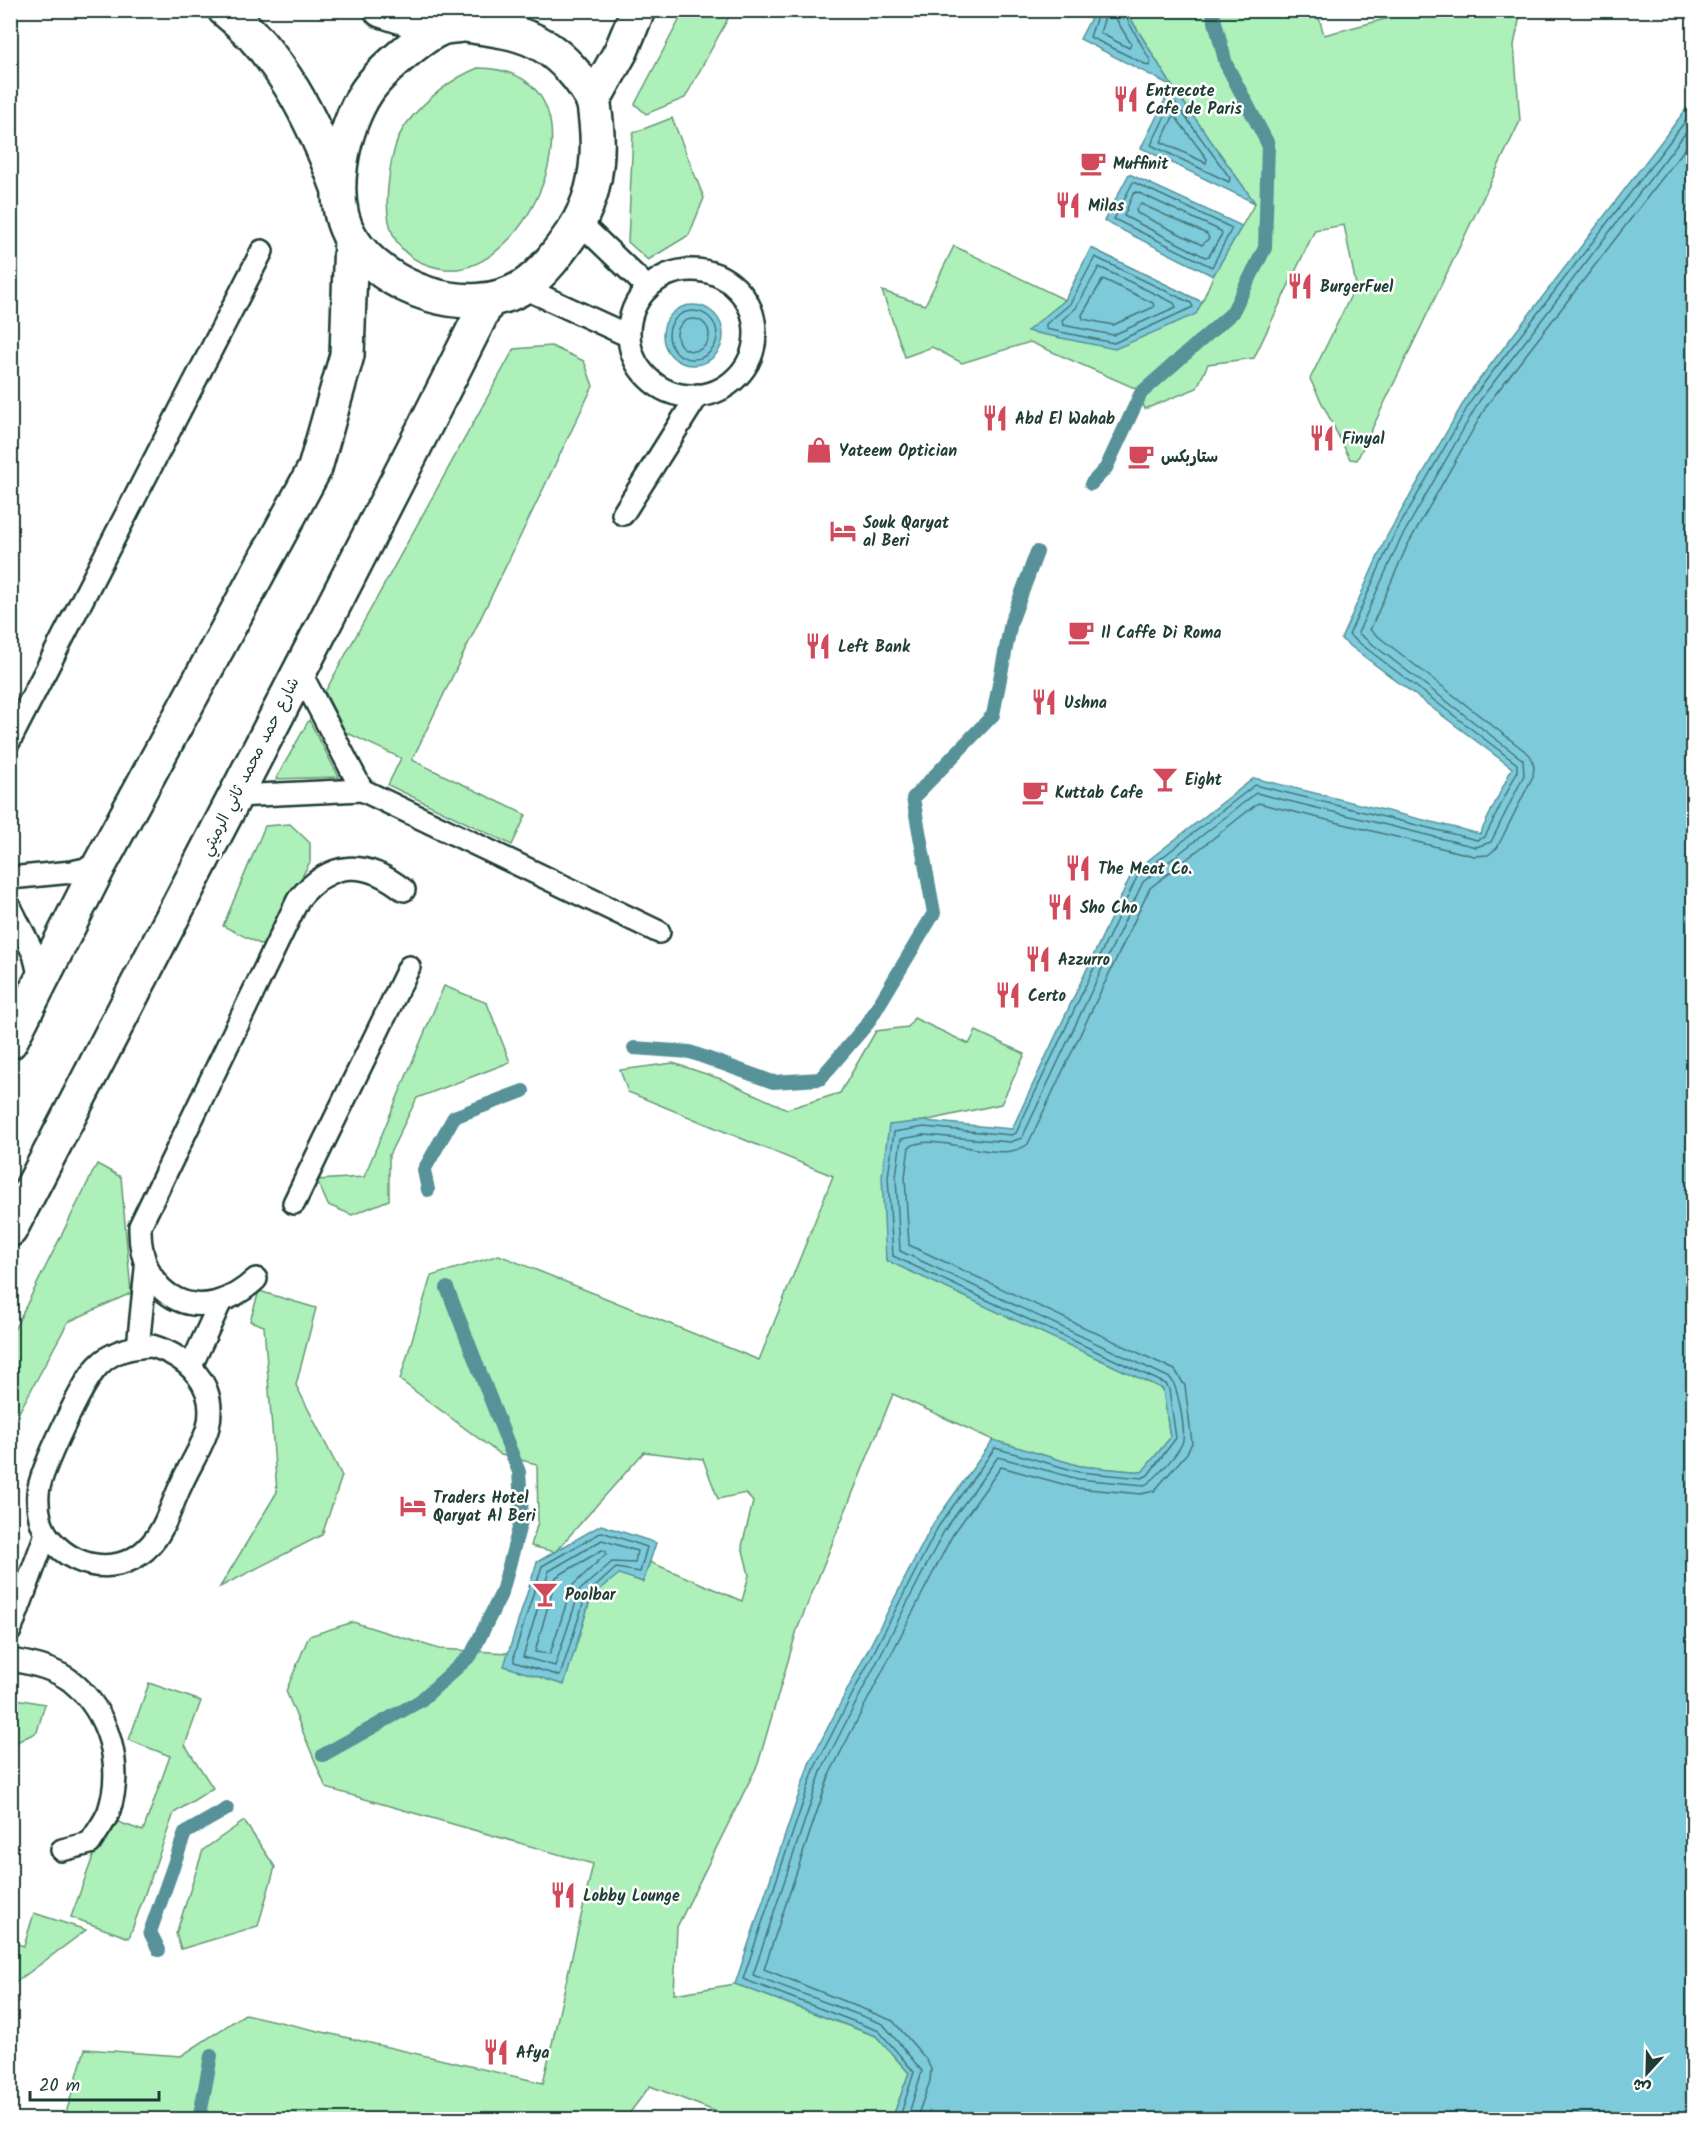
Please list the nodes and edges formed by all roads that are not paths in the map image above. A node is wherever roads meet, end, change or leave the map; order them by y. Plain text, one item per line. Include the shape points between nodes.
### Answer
1 (225, 10) edge
2 (381, 10) edge
3 (638, 10) edge
4 (466, 21) edge
5 (593, 100) junction
6 (337, 185) junction
7 (579, 222) junction
8 (351, 238) junction
9 (262, 251) dead end
10 (522, 287) junction
11 (648, 288) junction
12 (488, 301) junction
13 (629, 336) junction
14 (698, 395) junction
15 (623, 514) dead end
16 (299, 670) junction
17 (10, 740) edge
18 (362, 790) junction
19 (234, 796) junction
20 (99, 866) junction
21 (10, 879) edge
22 (404, 890) dead end
23 (10, 907) edge
24 (659, 932) dead end
25 (409, 967) dead end
26 (41, 982) junction
27 (10, 1042) edge
28 (294, 1203) dead end
29 (10, 1230) edge
30 (146, 1269) junction
31 (256, 1279) dead end
32 (220, 1303) junction
33 (138, 1347) junction
34 (191, 1366) junction
35 (46, 1534) junction
36 (18, 1584) edge
37 (11, 1628) edge
38 (10, 1660) edge
39 (62, 1850) dead end

1 - 6 main road via 271,58 298,98 321,140
2 - 4 main road
3 - 5 main road via 621,51
4 - 5 main road via 509,31 544,46 572,70
4 - 6 main road via 390,64 366,92 348,134
5 - 7 main road via 598,143 595,178
6 - 8 main road
7 - 10 main road via 555,257
7 - 11 lane
8 - 12 main road via 376,265 407,287 435,297
8 - 20 main road via 347,355 315,468
9 - 17 lane
10 - 12 main road
10 - 13 lane
11 - 13 lane via 636,305
11 - 14 lane via 675,273 706,272 725,280 741,294 752,313 756,334 742,373 726,387
12 - 16 main road, شارع حمد محمد ثاني الرميثي
13 - 14 lane via 637,364 649,380 666,391
14 - 15 lane
16 - 18 lane
16 - 19 main road, شارع حمد محمد ثاني الرميثي
18 - 19 lane
18 - 24 lane
19 - 29 main road, شارع حمد محمد ثاني الرميثي
20 - 21 lane
20 - 26 main road
22 - 30 lane via 387,876 346,868 310,885 298,900 147,1208 140,1226 140,1248
23 - 26 lane via 34,954
25 - 28 lane
26 - 27 main road
30 - 32 lane via 159,1287 177,1299 198,1305
30 - 33 lane
31 - 32 lane via 240,1294
32 - 34 lane
33 - 34 lane via 152,1346 173,1353
33 - 35 lane via 113,1354 86,1382 38,1492 39,1514
34 - 35 lane via 203,1383 209,1405 208,1427 157,1538 142,1553 122,1564 100,1567 79,1562 60,1551
35 - 36 lane
36 - 37 lane
38 - 39 lane via 37,1664 70,1680 95,1707 111,1740 116,1776 108,1812 90,1843

